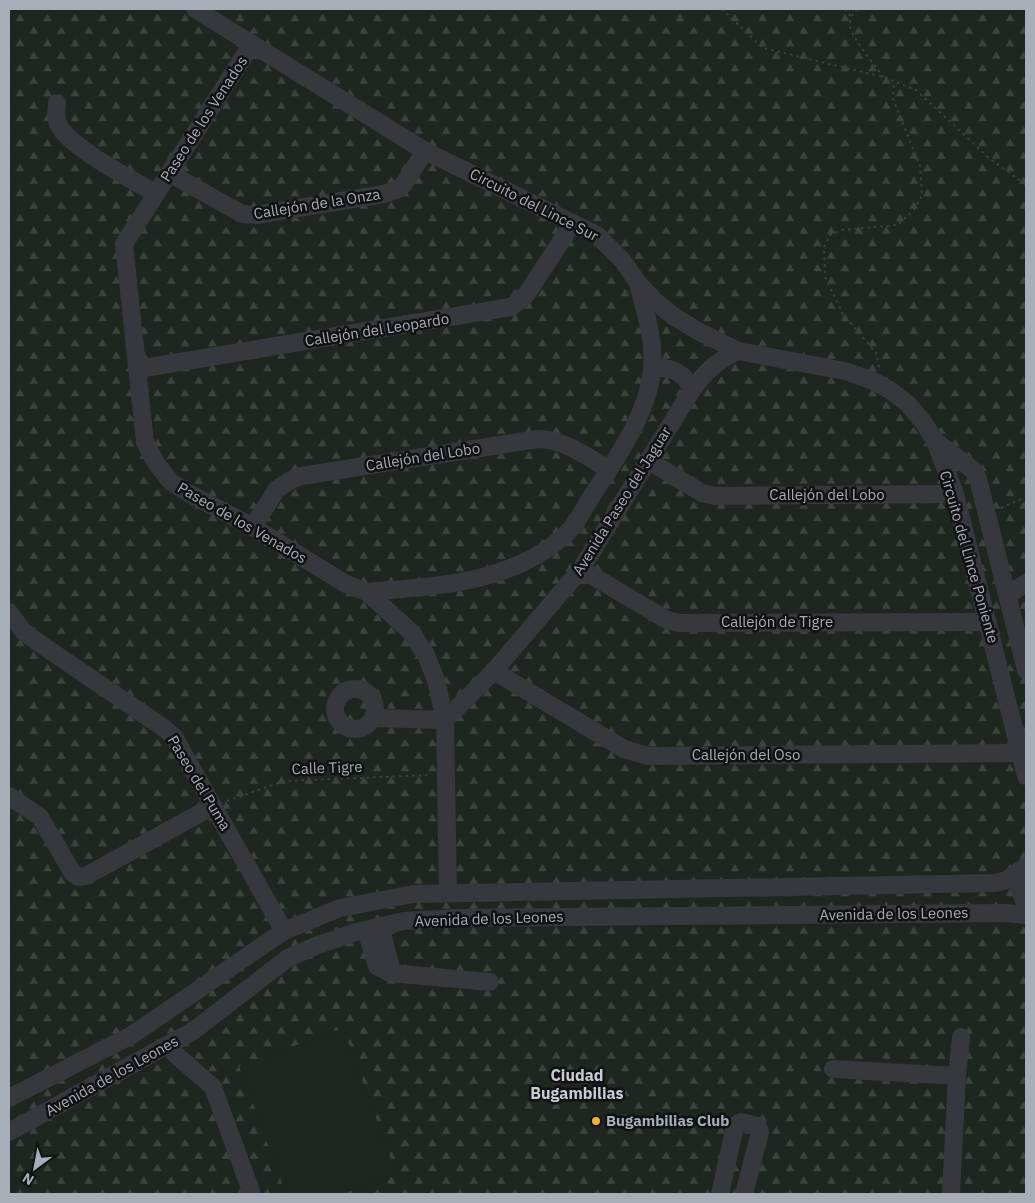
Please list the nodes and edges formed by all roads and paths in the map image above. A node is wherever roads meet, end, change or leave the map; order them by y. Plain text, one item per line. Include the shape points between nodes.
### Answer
1 (195, 9) edge
2 (722, 9) edge
3 (845, 9) edge
4 (857, 9) edge
5 (851, 17) junction
6 (251, 45) junction
7 (883, 77) junction
8 (894, 81) junction
9 (57, 103) dead end
10 (426, 151) junction
11 (169, 173) junction
12 (1026, 185) edge
13 (156, 194) junction
14 (573, 223) junction
15 (638, 283) junction
16 (738, 351) junction
17 (138, 369) junction
18 (652, 369) junction
19 (871, 380) junction
20 (692, 390) junction
21 (935, 441) junction
22 (649, 461) junction
23 (609, 469) junction
24 (955, 494) junction
25 (1026, 497) edge
26 (987, 514) junction
27 (253, 527) junction
28 (581, 570) junction
29 (1026, 583) edge
30 (367, 592) junction
31 (1008, 595) junction
32 (9, 612) edge
33 (988, 622) junction
34 (1026, 670) edge
35 (494, 671) junction
36 (373, 718) dead end
37 (445, 720) junction
38 (1021, 753) junction
39 (446, 775) junction
40 (1026, 776) edge
41 (9, 796) edge
42 (213, 806) junction
43 (1025, 868) edge
44 (448, 893) junction
45 (1026, 907) edge
46 (1026, 915) edge
47 (373, 928) junction
48 (284, 931) junction
49 (490, 982) dead end
50 (141, 1030) junction
51 (961, 1037) dead end
52 (161, 1049) junction
53 (833, 1069) dead end
54 (957, 1076) junction
55 (9, 1098) edge
56 (9, 1132) edge
57 (252, 1194) edge
58 (720, 1194) edge
59 (744, 1194) edge
60 (951, 1194) edge

1 - 6 street, Circuito del Lince Sur
2 - 7 path via 763,48
3 - 5 path
4 - 5 path
5 - 7 path via 850,26 854,34
6 - 10 street, Circuito del Lince Sur
6 - 11 street, Paseo de los Venados
7 - 8 path
8 - 12 path via 916,90 990,159
8 - 19 path via 892,99 920,166 922,196 913,212 897,225 842,230 830,235 824,248 825,277 843,314 876,353 879,367
9 - 13 street, Paseo de los Venados via 55,114 60,128 78,146
10 - 11 street, Callejón de la Onza via 398,189 256,214 242,214
10 - 14 street, Circuito del Lince Sur
11 - 13 street, Paseo de los Venados
13 - 17 street, Paseo de los Venados via 124,244
14 - 15 street, Circuito del Lince Sur via 597,235 623,261
14 - 17 street, Callejón del Leopardo via 528,292 511,307
15 - 16 street, Circuito del Lince Sur via 673,316
15 - 18 street, Avenida Paseo del Jaguar via 652,349
16 - 19 street, Circuito del Lince Sur via 845,371
16 - 20 street, Avenida Paseo del Jaguar via 707,370
17 - 27 street, Paseo de los Venados via 146,442 164,475 188,493
18 - 20 street via 676,371
18 - 23 street, Avenida Paseo del Jaguar via 640,416
19 - 21 street, Circuito del Lince Sur via 908,404
20 - 22 street, Avenida Paseo del Jaguar
21 - 24 street, Circuito del Lince Poniente
21 - 26 street, Circuito del Lince Poniente via 973,470
22 - 24 street, Callejón del Lobo via 702,493 715,496
22 - 28 street, Avenida Paseo del Jaguar
23 - 27 street, Callejón del Lobo via 563,444 538,439 300,476 277,489
23 - 30 street, Avenida Paseo del Jaguar via 568,533 537,555 494,574 448,585
24 - 33 street, Circuito del Lince Poniente
25 - 26 path
26 - 31 street, Circuito del Lince Poniente
27 - 30 street, Paseo de los Venados via 346,584
28 - 33 street, Callejón de Tigre via 665,620 678,623
28 - 35 street, Avenida Paseo del Jaguar
29 - 31 street
30 - 37 street, Paseo de los Venados via 411,632 426,655 436,680
31 - 34 street, Circuito del Lince Poniente
32 - 42 street, Paseo del Puma via 23,631 36,641 169,732
33 - 38 street, Circuito del Lince Poniente
35 - 37 street, Avenida Paseo del Jaguar
35 - 38 street, Callejón del Oso via 624,749 648,756
36 - 37 street
37 - 39 street, Paseo de los Venados
38 - 40 street, Circuito del Lince Poniente
39 - 42 path, Calle Tigre via 284,781
39 - 44 street, Paseo de los Venados
41 - 42 street via 40,817 78,877 86,876
42 - 48 street, Paseo del Puma
43 - 44 street, Avenida de los Leones via 1007,880 995,883
43 - 45 street via 1020,889
44 - 48 street, Avenida de los Leones via 414,894 340,908
46 - 47 street, Avenida de los Leones via 458,918 404,921
47 - 49 street via 377,966 390,973
47 - 52 street, Avenida de los Leones via 288,958 193,1031
48 - 50 street, Avenida de los Leones
50 - 52 street
50 - 55 street, Avenida de los Leones
51 - 54 street
52 - 56 street, Avenida de los Leones
52 - 57 street via 176,1055 213,1087
53 - 54 street
54 - 60 street
58 - 59 street via 734,1131 741,1122 758,1126 760,1132

